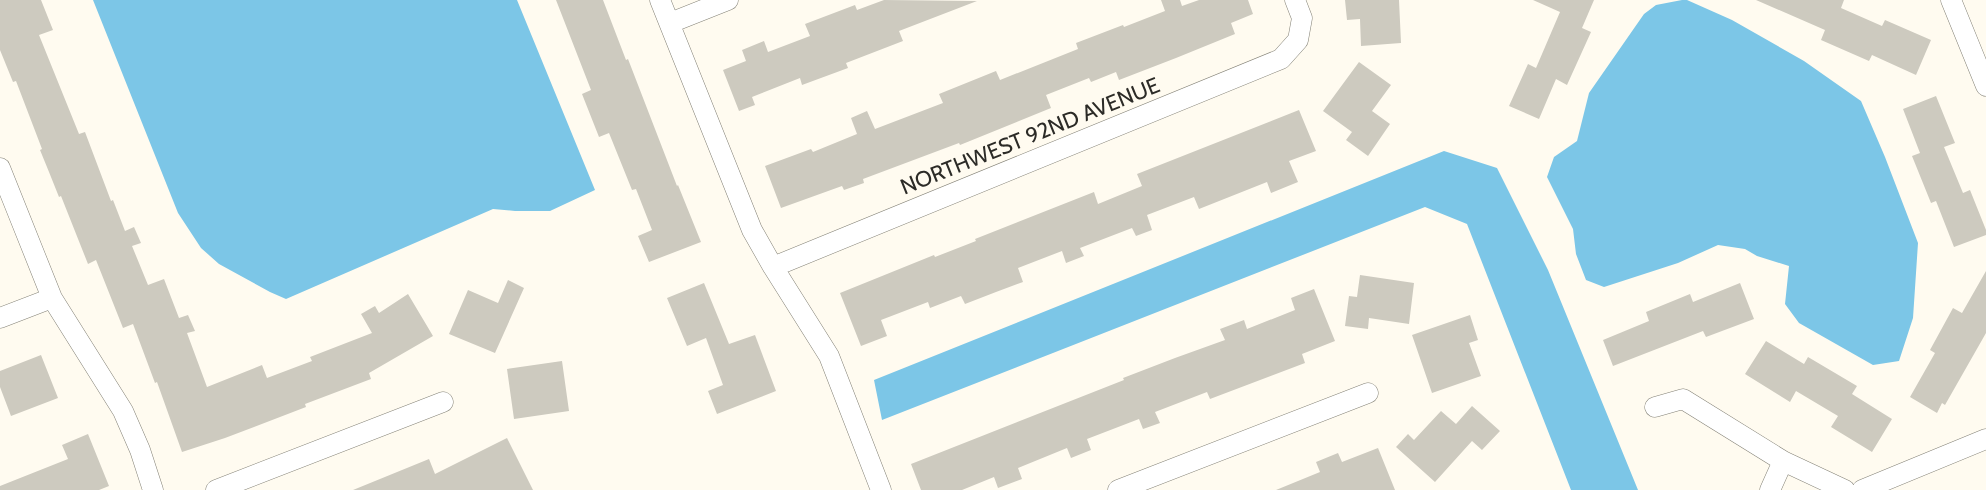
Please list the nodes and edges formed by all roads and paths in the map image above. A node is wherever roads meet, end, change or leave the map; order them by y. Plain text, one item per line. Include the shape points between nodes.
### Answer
1 (660, 0) edge
2 (728, 0) edge
3 (1295, 0) edge
4 (1951, 0) edge
5 (670, 23) junction
6 (1986, 86) edge
7 (0, 168) edge
8 (773, 267) junction
9 (52, 298) junction
10 (0, 318) edge
11 (1368, 393) dead end
12 (443, 402) dead end
13 (1655, 407) dead end
14 (1986, 439) edge
15 (1783, 461) junction
16 (153, 490) edge
17 (216, 490) edge
18 (880, 490) edge
19 (1118, 490) edge
20 (1770, 490) edge
21 (1845, 490) edge
22 (1862, 490) edge

1 - 5 street
2 - 5 street
3 - 8 street, NORTHWEST 92ND AVENUE via 1302,18 1298,40 1281,59
4 - 6 street
5 - 8 street via 752,230
7 - 9 street
8 - 18 street via 828,356
9 - 10 street
9 - 16 street via 123,411
11 - 19 street
12 - 17 street
13 - 15 street via 1683,399
14 - 22 street
15 - 20 street
15 - 21 street

